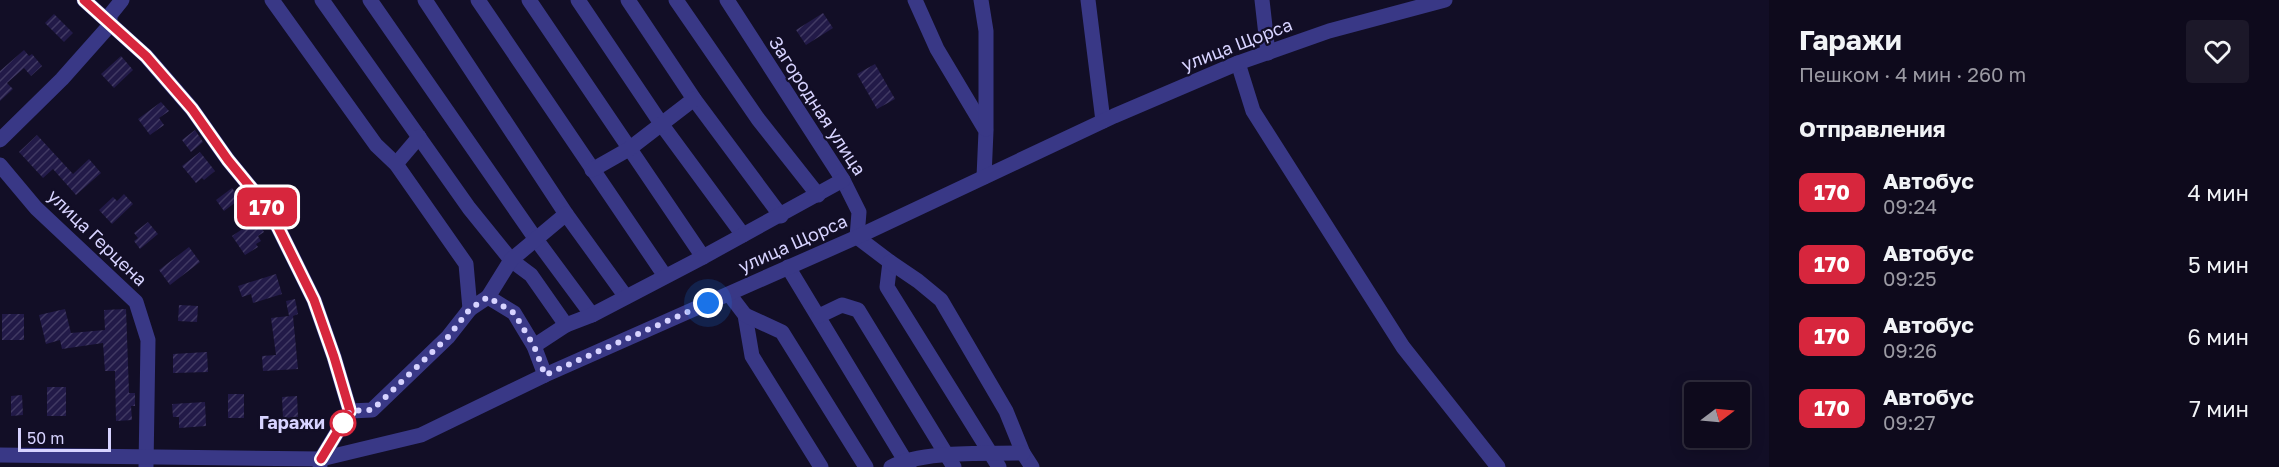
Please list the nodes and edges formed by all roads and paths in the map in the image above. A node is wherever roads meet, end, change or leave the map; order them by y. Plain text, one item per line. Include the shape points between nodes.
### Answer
1 (84, 0) edge
2 (123, 0) edge
3 (272, 0) edge
4 (322, 0) edge
5 (370, 0) edge
6 (425, 0) edge
7 (478, 0) edge
8 (529, 0) edge
9 (578, 0) edge
10 (628, 0) edge
11 (676, 0) edge
12 (727, 0) edge
13 (915, 0) edge
14 (981, 0) edge
15 (1088, 0) edge
16 (1262, 0) edge
17 (1438, 1) edge
18 (110, 25) junction
19 (1268, 53) junction
20 (1238, 63) junction
21 (694, 99) junction
22 (1103, 122) junction
23 (662, 125) junction
24 (986, 130) junction
25 (419, 137) junction
26 (0, 140) edge
27 (629, 149) junction
28 (396, 164) junction
29 (0, 165) edge
30 (592, 170) junction
31 (984, 177) junction
32 (843, 180) junction
33 (818, 195) junction
34 (566, 214) junction
35 (781, 216) junction
36 (743, 235) junction
37 (857, 237) junction
38 (535, 238) junction
39 (703, 257) junction
40 (511, 260) junction
41 (890, 262) junction
42 (788, 267) junction
43 (665, 276) junction
44 (729, 294) junction
45 (488, 297) junction
46 (626, 297) junction
47 (470, 309) junction
48 (592, 315) junction
49 (745, 315) junction
50 (819, 316) junction
51 (566, 325) junction
52 (534, 346) junction
53 (545, 375) junction
54 (350, 411) junction
55 (1023, 453) junction
56 (990, 454) junction
57 (0, 455) edge
58 (950, 461) edge
59 (146, 462) edge
60 (320, 463) edge
61 (902, 465) edge
62 (821, 467) edge
63 (866, 467) edge
64 (999, 467) edge
65 (1032, 467) edge
66 (1498, 467) edge

1 - 18 street
2 - 18 street via 110,15
3 - 28 street via 376,145
4 - 25 street
5 - 38 street
6 - 34 street
7 - 30 street
8 - 27 street
9 - 23 street
10 - 21 street
11 - 33 street via 758,120
12 - 32 street, Загородная улица
13 - 24 street via 937,49
14 - 24 street via 986,31
15 - 22 street
16 - 19 street
17 - 19 street, улица Щорса via 1329,31
18 - 26 street
18 - 54 street via 146,56 192,109 270,211 314,300
19 - 20 street, улица Щорса
20 - 22 street, улица Щорса
20 - 66 street via 1253,111 1403,347
21 - 23 street
21 - 35 street
22 - 31 street, улица Щорса
23 - 27 street
23 - 36 street
24 - 31 street
25 - 28 street
25 - 40 street
27 - 30 street
27 - 39 street
28 - 47 street via 466,264
29 - 59 street, улица Герцена via 36,208 136,302 148,340
30 - 43 street
31 - 37 street, улица Щорса
32 - 33 street
32 - 37 street, Загородная улица via 859,212
33 - 35 street
34 - 38 street
34 - 46 street
35 - 36 street
36 - 39 street
37 - 41 street
37 - 42 street, улица Щорса
38 - 40 street
38 - 48 street
39 - 43 street
40 - 45 street
40 - 51 street via 531,275
41 - 55 street via 941,300 1006,411
41 - 56 street via 886,287
42 - 44 street, улица Щорса
42 - 50 street
43 - 46 street
44 - 49 street
44 - 53 street, улица Щорса
45 - 47 street
45 - 52 street via 514,313
46 - 48 street
47 - 54 street via 448,337 372,410
48 - 51 street
49 - 62 street via 752,356
49 - 63 street via 782,332
50 - 58 street via 842,305 858,310
50 - 61 street
51 - 52 street
52 - 53 street
53 - 60 street, улица Щорса via 421,435
54 - 60 street
55 - 56 street
55 - 65 street
56 - 58 street
56 - 64 street
57 - 59 street, улица Щорса
58 - 61 street
59 - 60 street, улица Щорса

